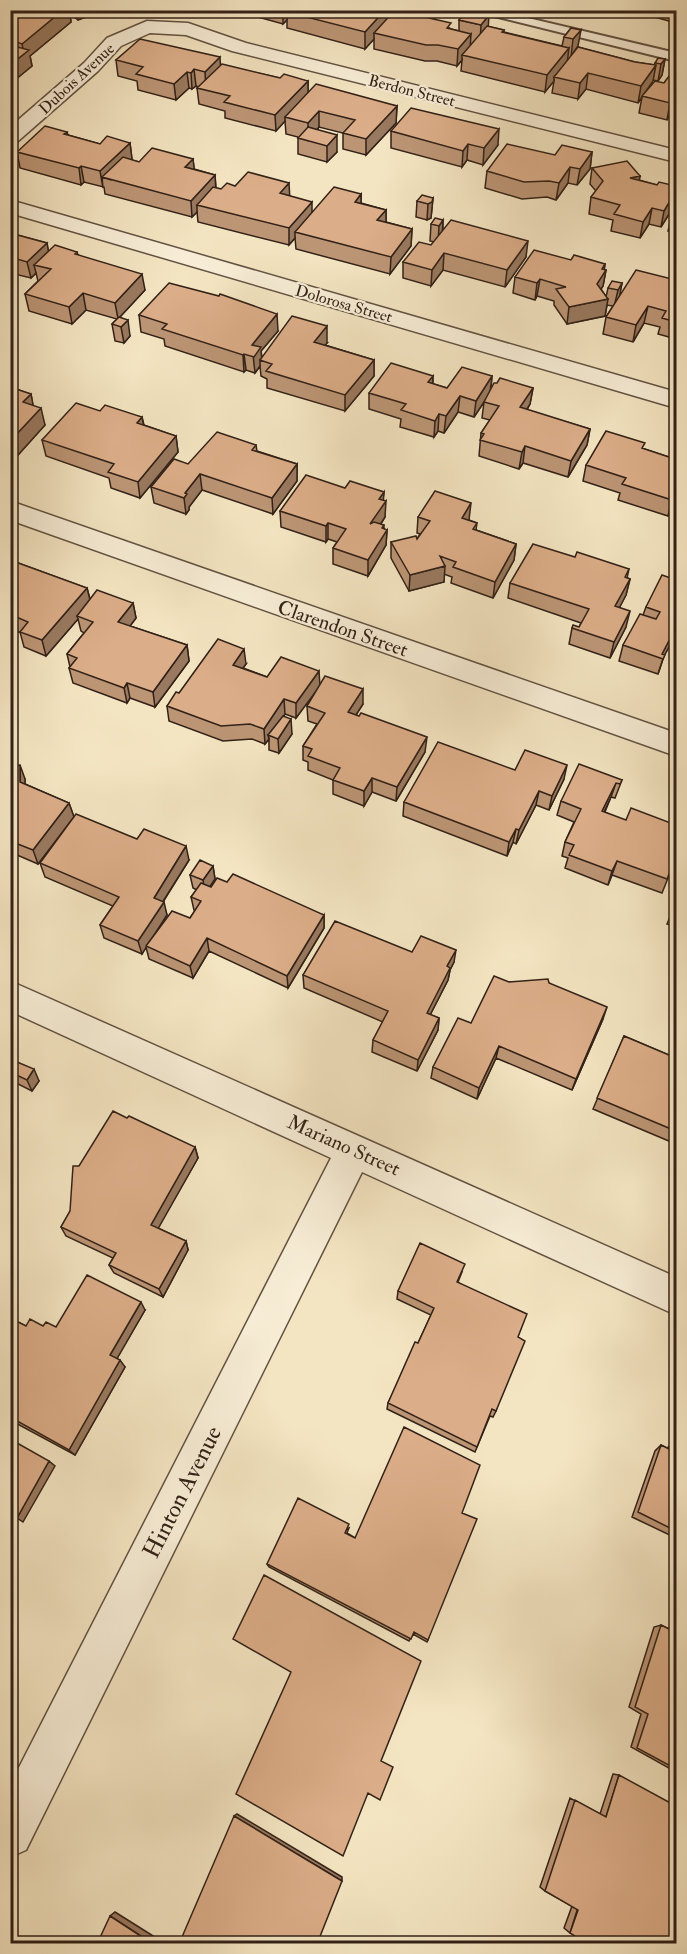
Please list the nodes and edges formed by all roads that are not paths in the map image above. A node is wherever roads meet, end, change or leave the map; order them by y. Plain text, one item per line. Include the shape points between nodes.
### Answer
1 (476, 10) edge
2 (147, 27) joint
3 (676, 57) edge
4 (10, 138) edge
5 (676, 156) edge
6 (10, 206) edge
7 (676, 400) edge
8 (10, 510) edge
9 (676, 745) edge
10 (10, 995) edge
11 (354, 1150) junction
12 (676, 1296) edge
13 (10, 1833) edge

1 - 3 lane
2 - 4 street, Dubois Avenue via 114,42 92,67
2 - 5 street, Berdon Street via 188,29 239,47
6 - 7 street, Dolorosa Street
8 - 9 street, Clarendon Street
10 - 11 street, Mariano Street
11 - 12 street, Mariano Street
11 - 13 street, Hinton Avenue

